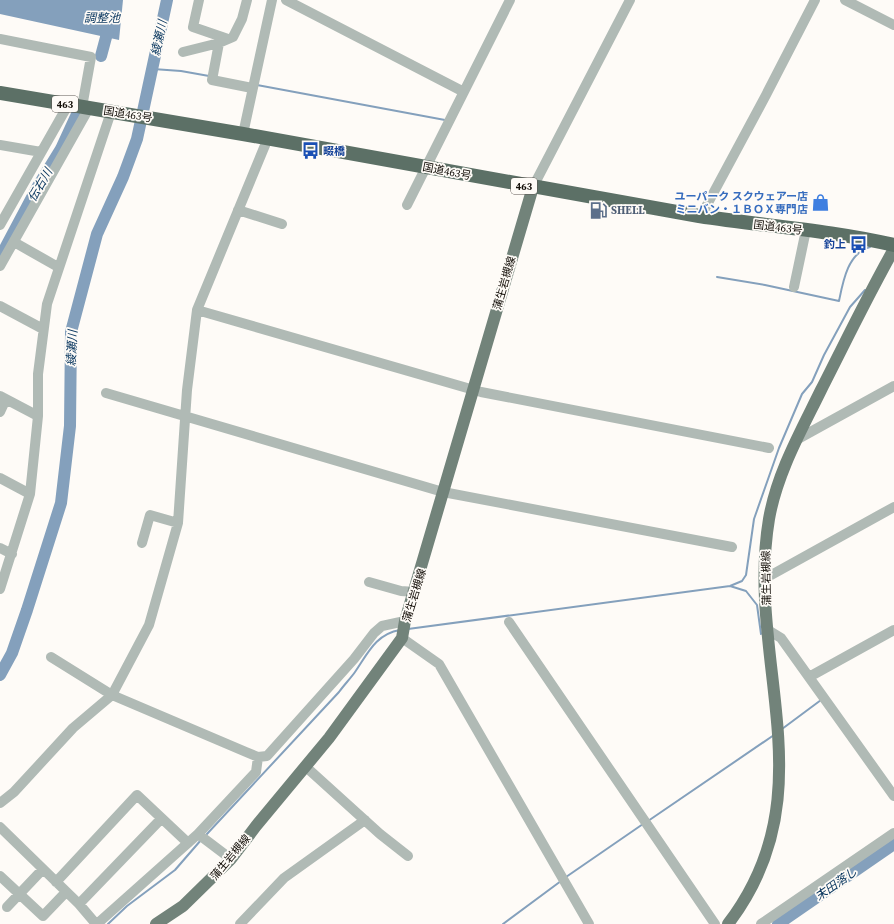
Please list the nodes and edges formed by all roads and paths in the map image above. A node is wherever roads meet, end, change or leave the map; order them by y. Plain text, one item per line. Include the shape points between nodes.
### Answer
1 (199, 0) edge
2 (235, 0) edge
3 (272, 0) edge
4 (286, 0) edge
5 (510, 0) edge
6 (630, 0) edge
7 (815, 0) edge
8 (845, 0) edge
9 (246, 2) edge
10 (894, 25) edge
11 (0, 39) edge
12 (223, 41) junction
13 (183, 52) dead end
14 (252, 88) junction
15 (462, 91) junction
16 (0, 93) edge
17 (80, 106) junction
18 (111, 112) junction
19 (243, 134) junction
20 (268, 138) junction
21 (0, 144) edge
22 (41, 152) junction
23 (424, 167) junction
24 (533, 187) junction
25 (407, 205) dead end
26 (4, 208) edge
27 (238, 210) junction
28 (701, 216) junction
29 (282, 224) dead end
30 (0, 226) edge
31 (806, 230) junction
32 (14, 242) junction
33 (894, 245) edge
34 (894, 249) edge
35 (0, 266) edge
36 (58, 267) junction
37 (794, 286) dead end
38 (0, 306) edge
39 (197, 310) junction
40 (43, 329) junction
41 (894, 386) edge
42 (473, 390) junction
43 (106, 393) dead end
44 (3, 397) edge
45 (0, 412) edge
46 (38, 416) junction
47 (186, 417) junction
48 (796, 440) junction
49 (768, 448) dead end
50 (0, 478) edge
51 (443, 492) junction
52 (30, 494) junction
53 (894, 507) edge
54 (178, 523) junction
55 (142, 544) dead end
56 (732, 547) dead end
57 (0, 548) edge
58 (12, 554) junction
59 (764, 579) junction
60 (369, 582) dead end
61 (0, 589) edge
62 (415, 592) junction
63 (405, 621) junction
64 (509, 622) dead end
65 (768, 630) junction
66 (894, 630) edge
67 (402, 638) junction
68 (51, 657) dead end
69 (809, 677) junction
70 (112, 695) junction
71 (258, 757) junction
72 (306, 767) junction
73 (894, 796) edge
74 (0, 802) edge
75 (161, 819) junction
76 (365, 820) junction
77 (0, 827) edge
78 (894, 833) edge
79 (198, 834) junction
80 (188, 843) junction
81 (408, 856) dead end
82 (231, 859) junction
83 (43, 869) junction
84 (0, 876) edge
85 (56, 882) junction
86 (66, 892) junction
87 (20, 894) junction
88 (79, 904) junction
89 (8, 906) dead end
90 (96, 924) edge
91 (156, 924) edge
92 (240, 924) edge
93 (589, 924) edge
94 (715, 924) edge
95 (728, 924) edge
96 (761, 924) edge

1 - 12 street via 193,27
2 - 9 street
3 - 14 street
4 - 15 street
5 - 15 street
6 - 24 street
7 - 28 street
8 - 10 street
9 - 12 street via 242,19 233,37
11 - 17 street via 91,57
12 - 13 street
12 - 14 street via 212,80
14 - 19 street
15 - 23 street
16 - 17 highway, 国道463号 / 463
17 - 18 highway, 国道463号 / 463
17 - 22 street
17 - 32 street
18 - 19 highway, 国道463号 / 463
18 - 36 street
19 - 20 highway, 国道463号 / 463
20 - 23 highway, 国道463号 / 463
20 - 27 street
21 - 22 street
22 - 26 street
23 - 24 highway, 国道463号 / 463
23 - 25 street
24 - 28 highway, 国道463号 / 463
24 - 42 main road, 蒲生岩槻線
26 - 30 street
27 - 29 street
27 - 39 street
28 - 31 highway, 国道463号 / 463
31 - 33 highway, 国道463号 / 463
31 - 37 street
32 - 35 street
32 - 36 street
34 - 48 main road, 蒲生岩槻線
36 - 40 street
38 - 40 street
39 - 42 street
39 - 47 street
40 - 46 street via 38,374
41 - 48 street
42 - 49 street
42 - 51 main road, 蒲生岩槻線
43 - 47 street
44 - 45 street
44 - 46 street
46 - 52 street
47 - 51 street
47 - 54 street
48 - 59 main road, 蒲生岩槻線 via 777,488 769,518 764,550
50 - 52 street
51 - 56 street
51 - 62 main road, 蒲生岩槻線
52 - 58 street
53 - 59 street
54 - 55 street via 150,516
54 - 70 street via 149,625
57 - 58 street
58 - 61 street
59 - 65 main road, 蒲生岩槻線
60 - 62 street
62 - 63 main road, 蒲生岩槻線
63 - 67 main road, 蒲生岩槻線
63 - 71 street via 382,626 374,633 267,756
64 - 94 street
65 - 69 street via 781,638
65 - 95 main road, 蒲生岩槻線 via 779,735 780,788 770,844 764,860 746,897
66 - 69 street
67 - 72 main road, 蒲生岩槻線
67 - 93 street via 439,664
68 - 70 street
69 - 73 street
70 - 71 street
70 - 74 street via 73,728 14,792
71 - 79 street via 256,772
72 - 76 street
72 - 82 main road, 蒲生岩槻線
75 - 80 street
75 - 85 street via 137,795
75 - 88 street
76 - 81 street
76 - 92 street via 284,878
77 - 83 street
78 - 96 street
79 - 80 street
79 - 82 street
80 - 90 street
82 - 91 main road, 蒲生岩槻線 via 183,906
83 - 85 street
83 - 87 street
84 - 87 street
85 - 86 street
86 - 87 street via 43,916
86 - 88 street
87 - 89 street
88 - 90 street

